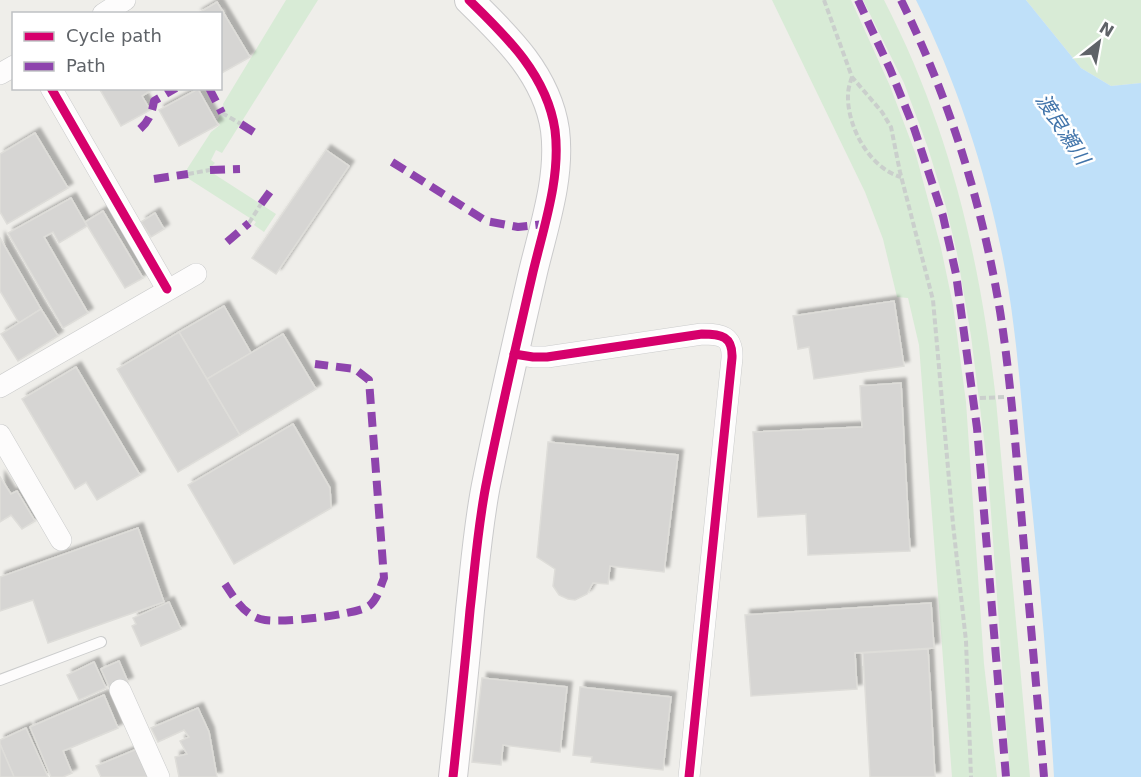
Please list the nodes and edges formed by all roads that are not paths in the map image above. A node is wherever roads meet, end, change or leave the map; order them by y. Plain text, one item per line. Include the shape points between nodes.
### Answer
1 (125, 0) edge
2 (469, 0) edge
3 (105, 12) edge
4 (52, 90) edge
5 (196, 274) dead end
6 (167, 289) junction
7 (514, 354) junction
8 (0, 387) edge
9 (0, 435) edge
10 (61, 540) dead end
11 (101, 642) dead end
12 (0, 680) edge
13 (120, 690) dead end
14 (159, 777) edge
15 (453, 777) edge
16 (689, 777) edge

1 - 3 street
2 - 7 street via 522,55 540,85 555,128 551,197
4 - 6 street
5 - 6 street
6 - 8 street
7 - 15 street via 484,496
7 - 16 street via 548,357 702,334 719,334 730,342 732,358
9 - 10 street
11 - 12 lane
13 - 14 street

